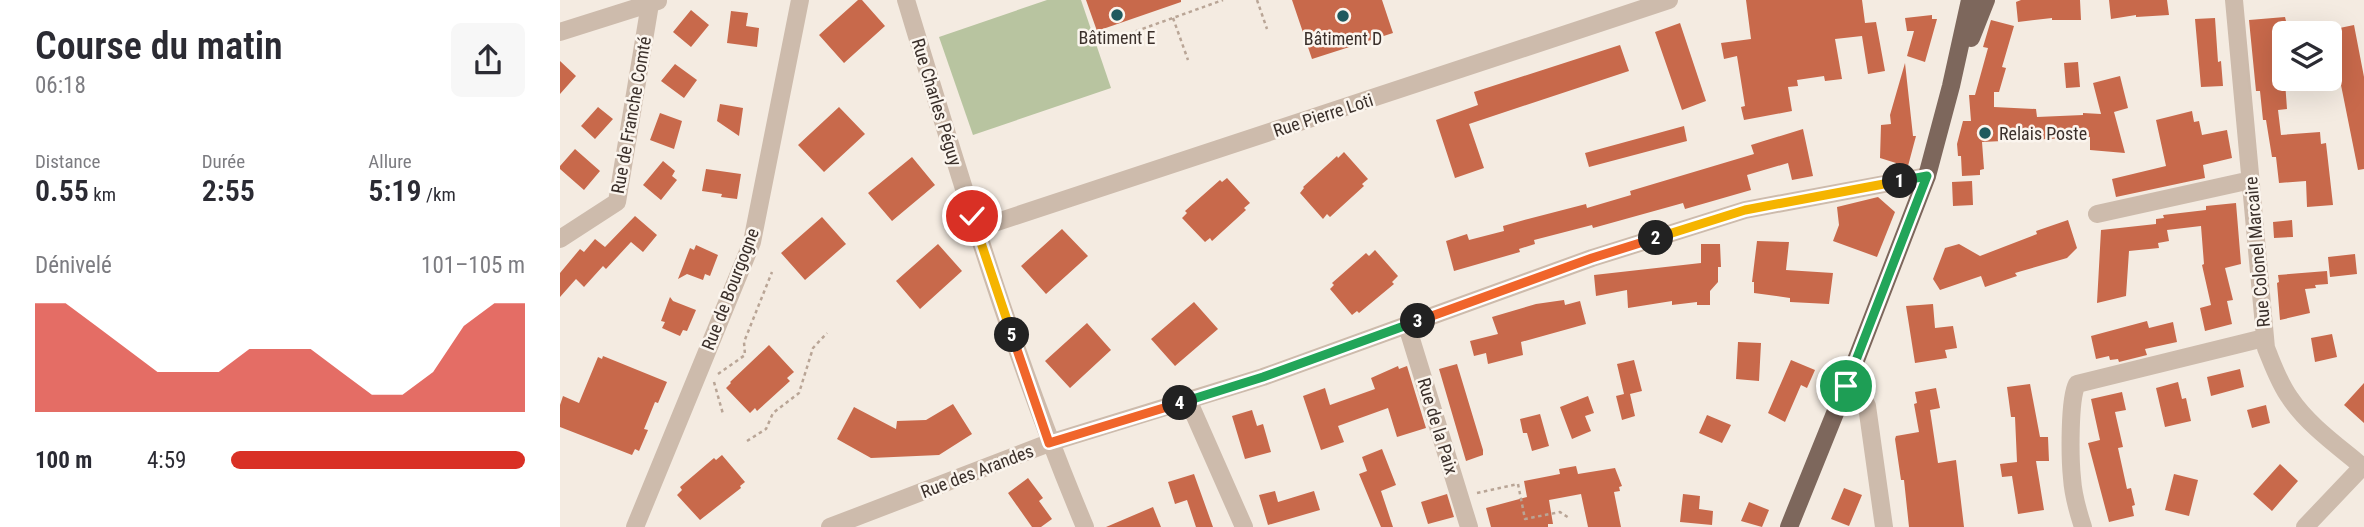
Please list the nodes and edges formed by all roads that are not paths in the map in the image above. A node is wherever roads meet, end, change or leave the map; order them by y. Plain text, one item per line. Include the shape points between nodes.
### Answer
1 (800, 0) edge
2 (906, 0) edge
3 (1669, 0) edge
4 (1970, 0) edge
5 (1986, 0) edge
6 (2234, 0) edge
7 (655, 2) edge
8 (612, 7) edge
9 (560, 33) edge
10 (1951, 86) junction
11 (1927, 176) junction
12 (2251, 180) junction
13 (2097, 215) dead end
14 (976, 229) junction
15 (560, 239) edge
16 (1407, 326) junction
17 (2264, 338) junction
18 (1846, 386) junction
19 (1188, 400) junction
20 (1049, 443) junction
21 (2363, 466) edge
22 (635, 527) edge
23 (830, 527) edge
24 (1085, 527) edge
25 (1244, 527) edge
26 (1469, 527) edge
27 (1789, 527) edge
28 (1884, 527) edge
29 (2083, 527) edge
30 (2305, 527) edge

1 - 22 street, Rue de Bourgogne via 752,242
2 - 14 street, Rue Charles Péguy
3 - 14 street, Rue Pierre Loti
4 - 10 main road
5 - 10 main road
6 - 12 street, Rue Colonel Marcaire
7 - 8 street
7 - 15 street, Rue de Franche Comté via 617,202
8 - 9 street
10 - 11 main road
11 - 16 street, Rue des Arandes via 1745,210 1592,258
11 - 18 main road
12 - 13 street
12 - 17 street, Rue Colonel Marcaire
14 - 20 street, Rue Charles Péguy
16 - 19 street, Rue des Arandes
16 - 26 street, Rue de la Paix
17 - 21 street, Rue Colonel Marcaire via 2290,400
17 - 29 street via 2077,384 2072,479
18 - 27 main road
18 - 28 street via 1859,390 1867,406
19 - 20 street, Rue des Arandes
19 - 25 street
20 - 23 street, Rue des Arandes
20 - 24 street, Rue Charles Péguy
21 - 30 street

